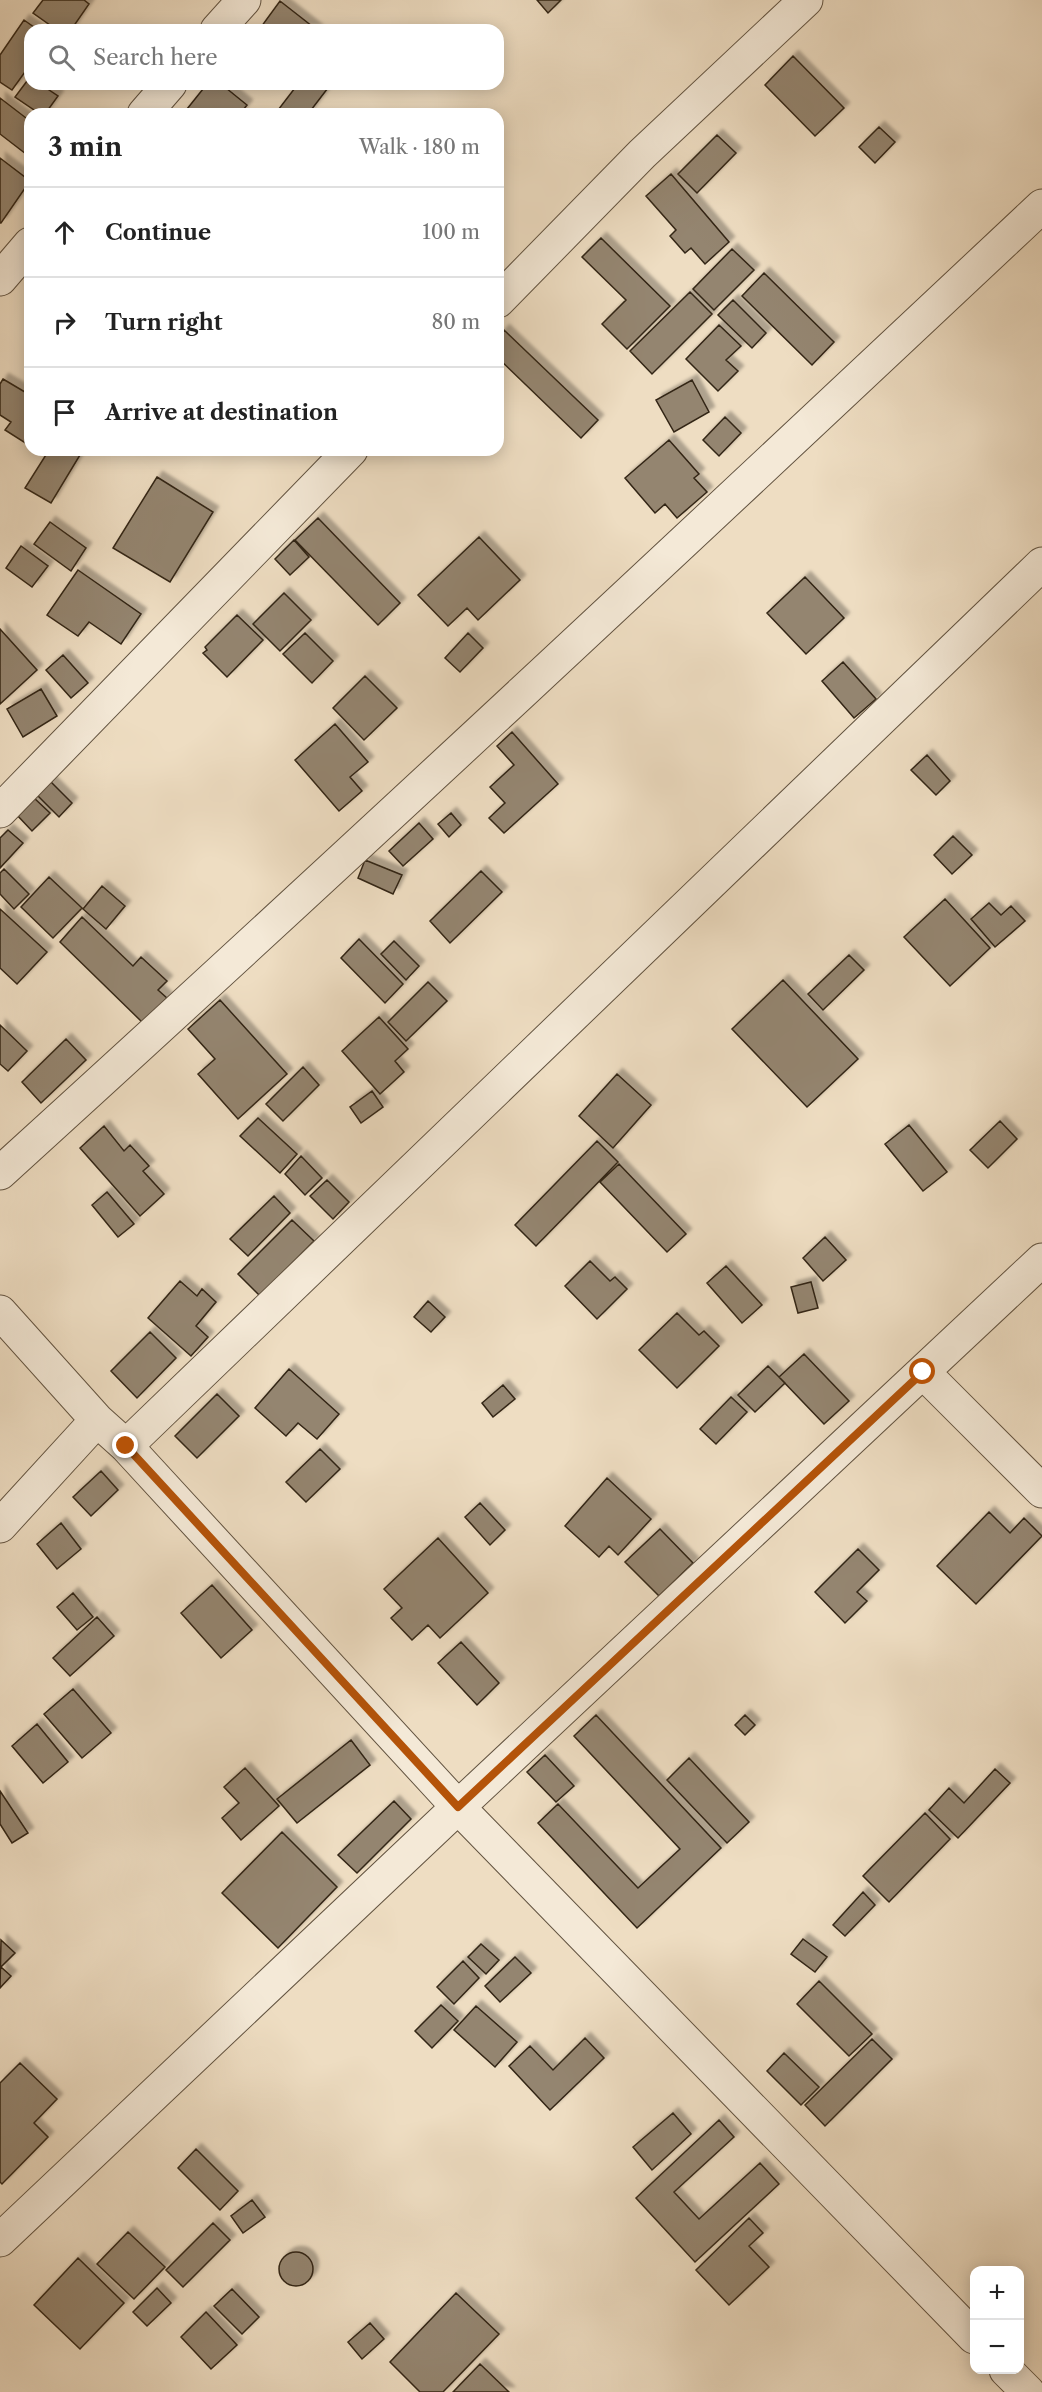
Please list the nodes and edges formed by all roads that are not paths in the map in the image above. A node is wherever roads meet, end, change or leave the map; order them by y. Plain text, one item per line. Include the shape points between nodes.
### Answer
1 (244, 0) edge
2 (806, 0) edge
3 (222, 24) edge
4 (165, 90) edge
5 (149, 108) edge
6 (1042, 206) edge
7 (24, 251) edge
8 (0, 279) edge
9 (504, 295) edge
10 (345, 456) edge
11 (1042, 564) edge
12 (0, 811) edge
13 (0, 1173) edge
14 (1042, 1260) edge
15 (0, 1312) edge
16 (923, 1372) junction
17 (97, 1420) junction
18 (126, 1446) junction
19 (1042, 1491) edge
20 (0, 1526) edge
21 (458, 1807) junction
22 (0, 2240) edge
23 (970, 2332) edge
24 (1010, 2374) edge
25 (1028, 2392) edge

1 - 3 street
2 - 9 street via 642,154
4 - 5 street
6 - 13 street via 718,511
7 - 8 street
10 - 12 street
11 - 18 street
14 - 16 street
15 - 17 street
16 - 19 street
16 - 21 street
17 - 18 street
17 - 20 street
18 - 21 street
21 - 22 street
21 - 23 street
24 - 25 street

